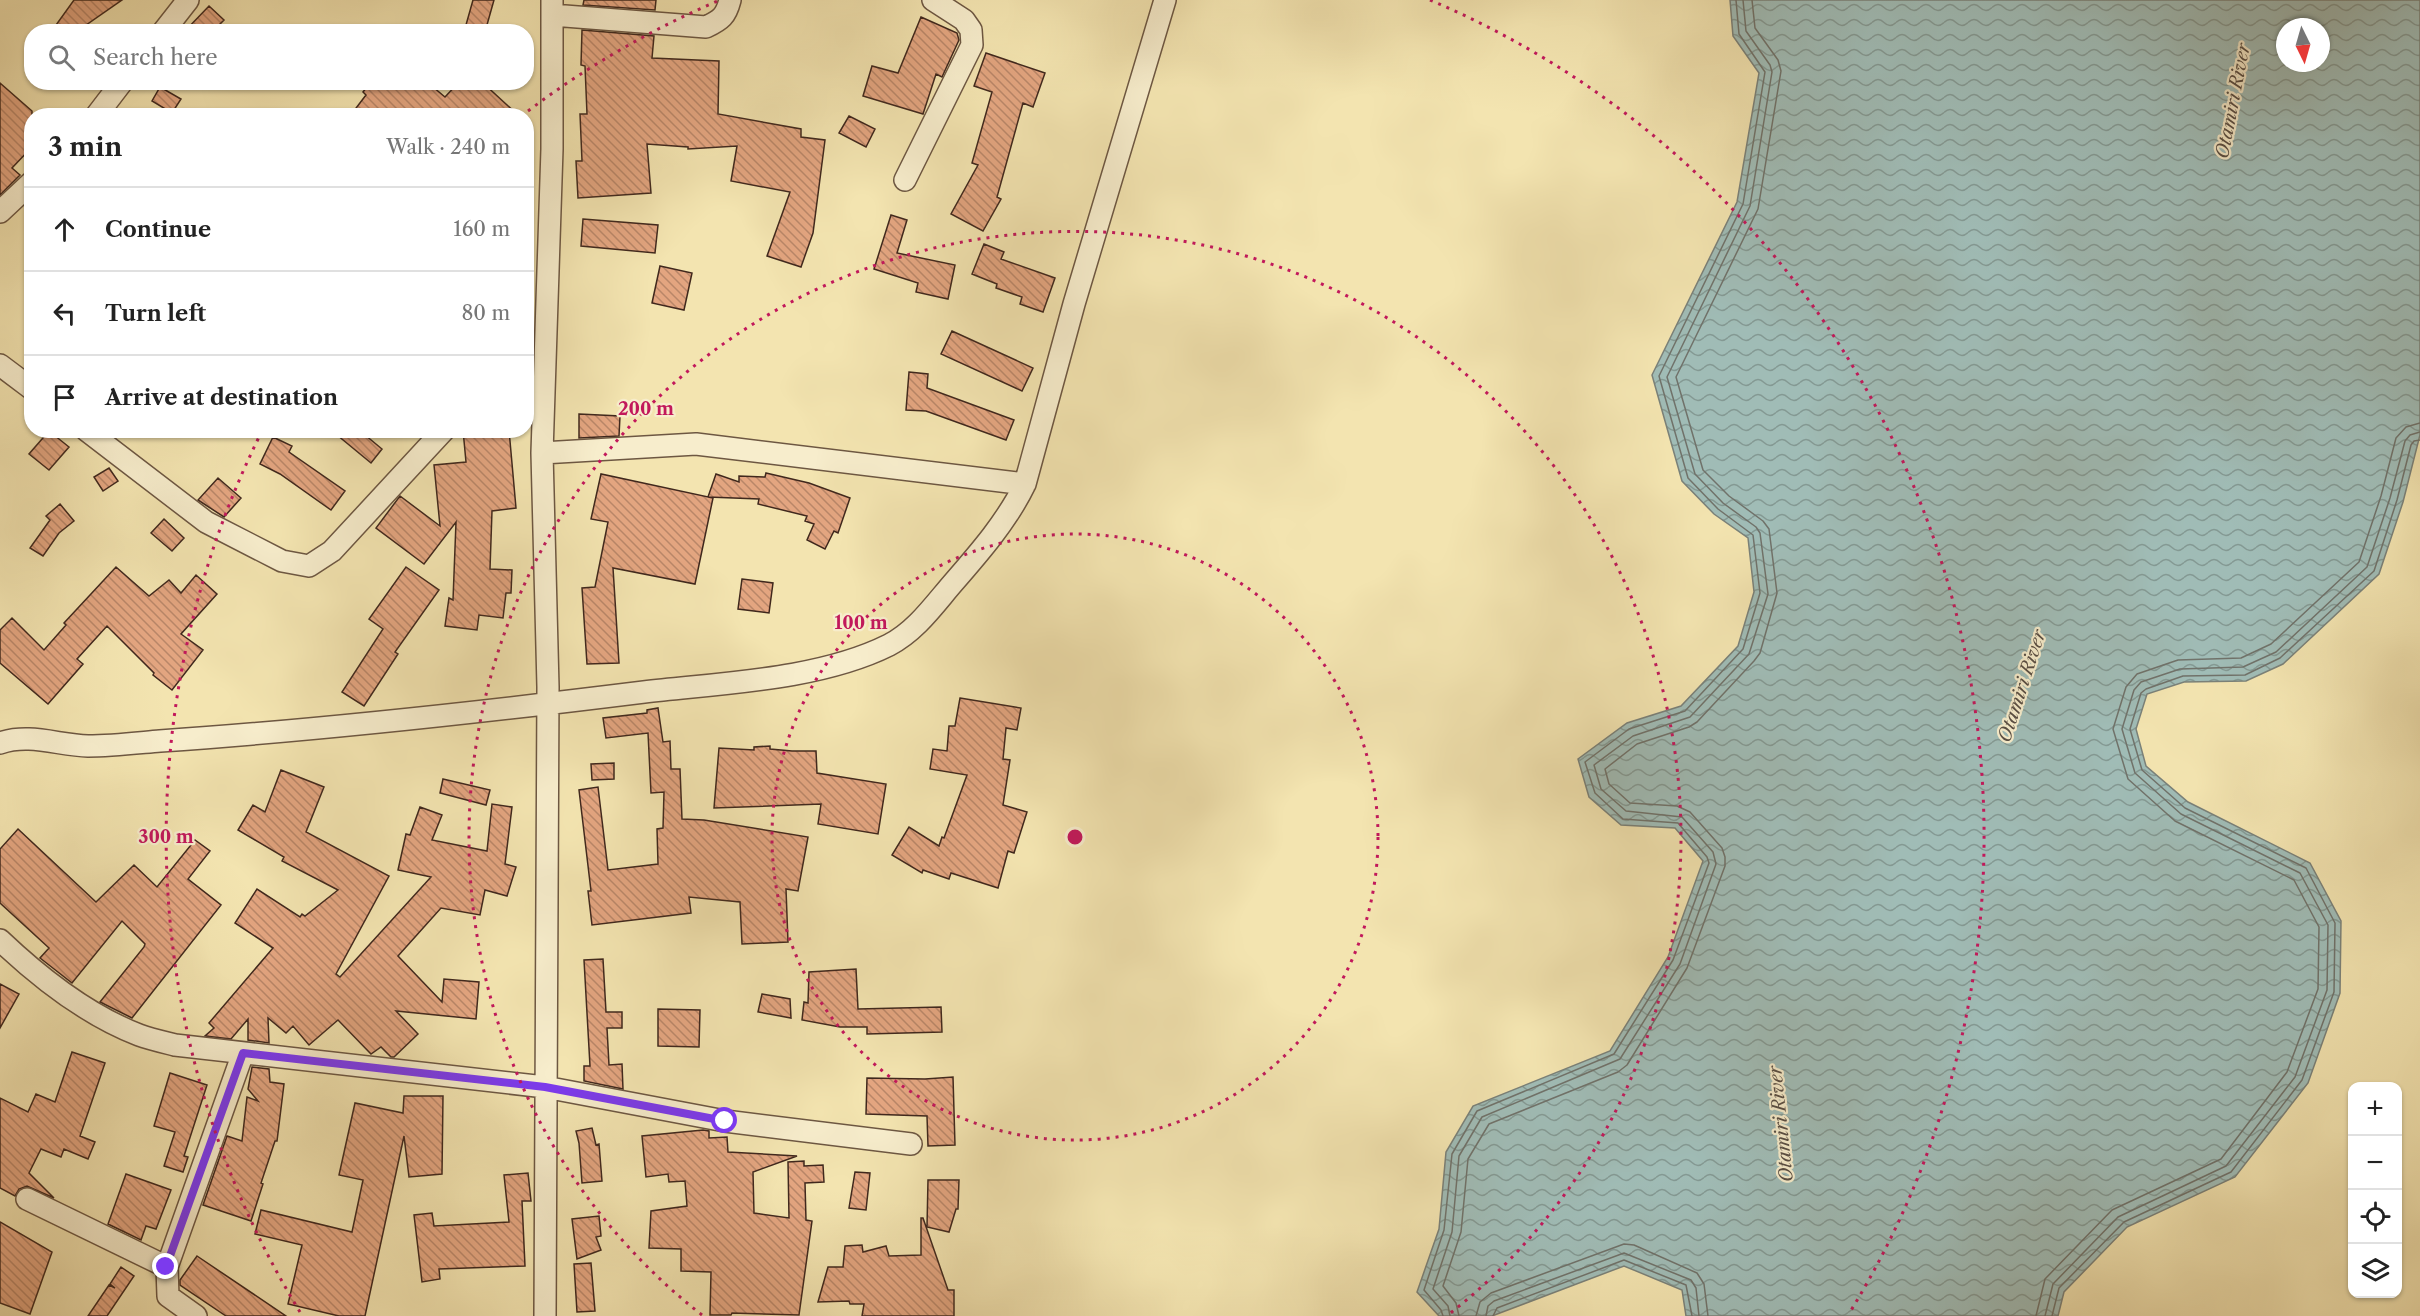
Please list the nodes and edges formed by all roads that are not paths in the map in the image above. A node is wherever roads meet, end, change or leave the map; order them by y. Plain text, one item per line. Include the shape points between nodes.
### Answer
1 (188, 0) edge
2 (730, 0) edge
3 (933, 0) edge
4 (1165, 0) edge
5 (552, 8) edge
6 (169, 24) edge
7 (116, 90) edge
8 (102, 108) edge
9 (905, 180) dead end
10 (24, 190) edge
11 (0, 212) edge
12 (0, 364) edge
13 (24, 383) edge
14 (535, 405) edge
15 (96, 438) edge
16 (437, 438) edge
17 (542, 453) junction
18 (1025, 484) junction
19 (548, 704) junction
20 (0, 743) edge
21 (0, 940) edge
22 (243, 1053) junction
23 (545, 1087) junction
24 (910, 1144) dead end
25 (27, 1199) dead end
26 (166, 1267) junction
27 (196, 1316) edge
28 (544, 1316) edge

1 - 6 street
2 - 5 street via 721,20 706,27
3 - 9 street via 964,20 971,30 972,45
4 - 18 street via 1077,293
5 - 14 street via 552,149
7 - 8 street
10 - 11 street
12 - 13 street
14 - 17 street
15 - 16 street via 206,522 282,561 309,566 332,551
17 - 18 street via 696,444
17 - 19 street
18 - 19 street via 1014,507 984,547 919,623 891,644 833,666
19 - 20 street via 177,740 90,746 23,738
19 - 23 street
21 - 22 street via 36,974 139,1035 175,1045
22 - 23 street
22 - 26 street
23 - 24 street via 725,1121
23 - 28 street
25 - 26 street
26 - 27 street via 168,1296

